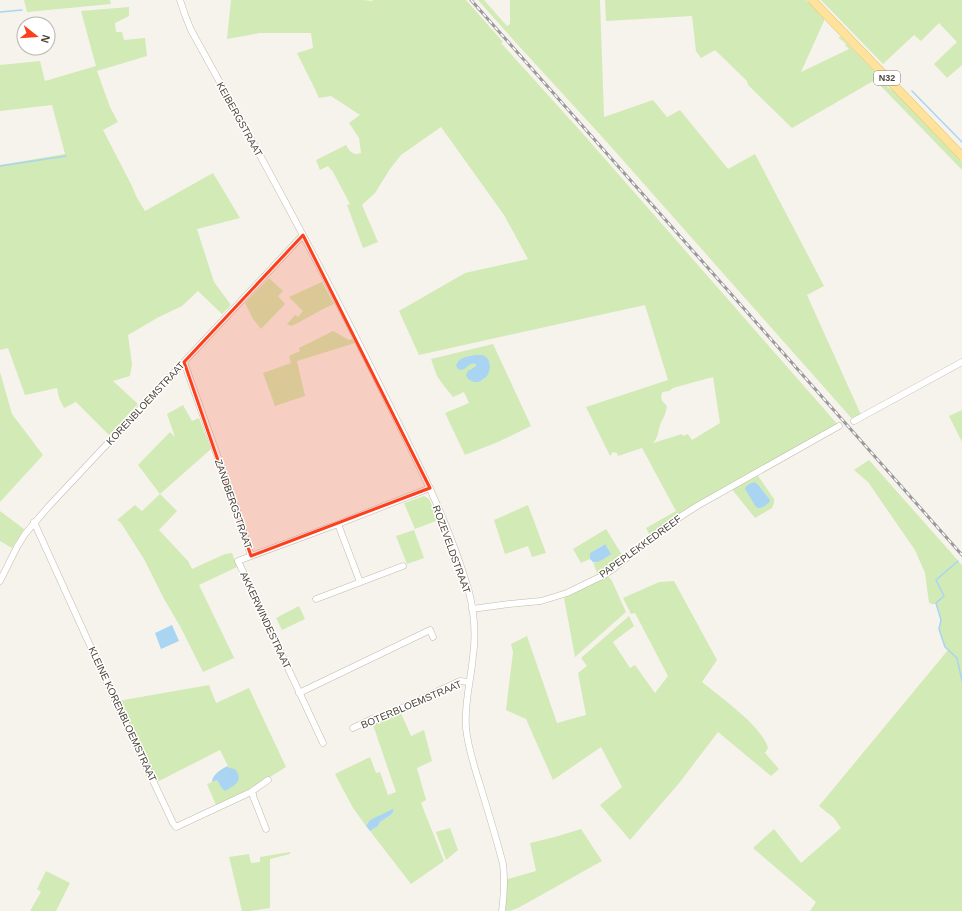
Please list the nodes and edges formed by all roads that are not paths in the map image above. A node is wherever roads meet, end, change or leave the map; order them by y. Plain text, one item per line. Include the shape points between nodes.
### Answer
1 (180, 0) edge
2 (812, 0) edge
3 (962, 156) edge
4 (303, 235) junction
5 (184, 362) junction
6 (962, 362) edge
7 (854, 421) dead end
8 (839, 426) dead end
9 (430, 488) junction
10 (34, 522) junction
11 (338, 524) junction
12 (235, 554) dead end
13 (251, 556) junction
14 (238, 561) junction
15 (403, 566) dead end
16 (0, 581) edge
17 (360, 582) junction
18 (316, 599) dead end
19 (472, 608) junction
20 (433, 637) dead end
21 (469, 682) junction
22 (300, 693) junction
23 (353, 728) dead end
24 (323, 743) dead end
25 (268, 780) dead end
26 (253, 791) junction
27 (266, 829) dead end
28 (502, 911) edge

1 - 4 street, KEIBERGSTRAAT via 191,30
2 - 3 main road, N32
4 - 5 street, KORENBLOEMSTRAAT
4 - 9 street, ROZEVELDSTRAAT
5 - 10 street, KORENBLOEMSTRAAT
5 - 13 street, ZANDBERGSTRAAT
6 - 7 street
8 - 19 street, PAPEPLEKKEDREEF via 697,506 663,528 604,575 567,593 541,601
9 - 11 street, ZANDBERGSTRAAT
9 - 19 street, ROZEVELDSTRAAT via 454,547
10 - 16 street, KORENBLOEMSTRAAT via 17,547
10 - 26 street, KLEINE KORENBLOEMSTRAAT via 176,827
11 - 13 street, ZANDBERGSTRAAT
11 - 17 street
12 - 14 street, ZANDBERGSTRAAT
13 - 14 street, AKKERWINDESTRAAT
14 - 22 street, AKKERWINDESTRAAT
15 - 17 street
17 - 18 street
19 - 21 street, ROZEVELDSTRAAT via 474,643
20 - 22 street via 430,630
21 - 23 street, BOTERBLOEMSTRAAT via 460,681
21 - 28 street, ROZEVELDSTRAAT via 465,716 467,736 470,755 502,864 505,891
22 - 24 street, AKKERWINDESTRAAT
25 - 26 street
26 - 27 street

